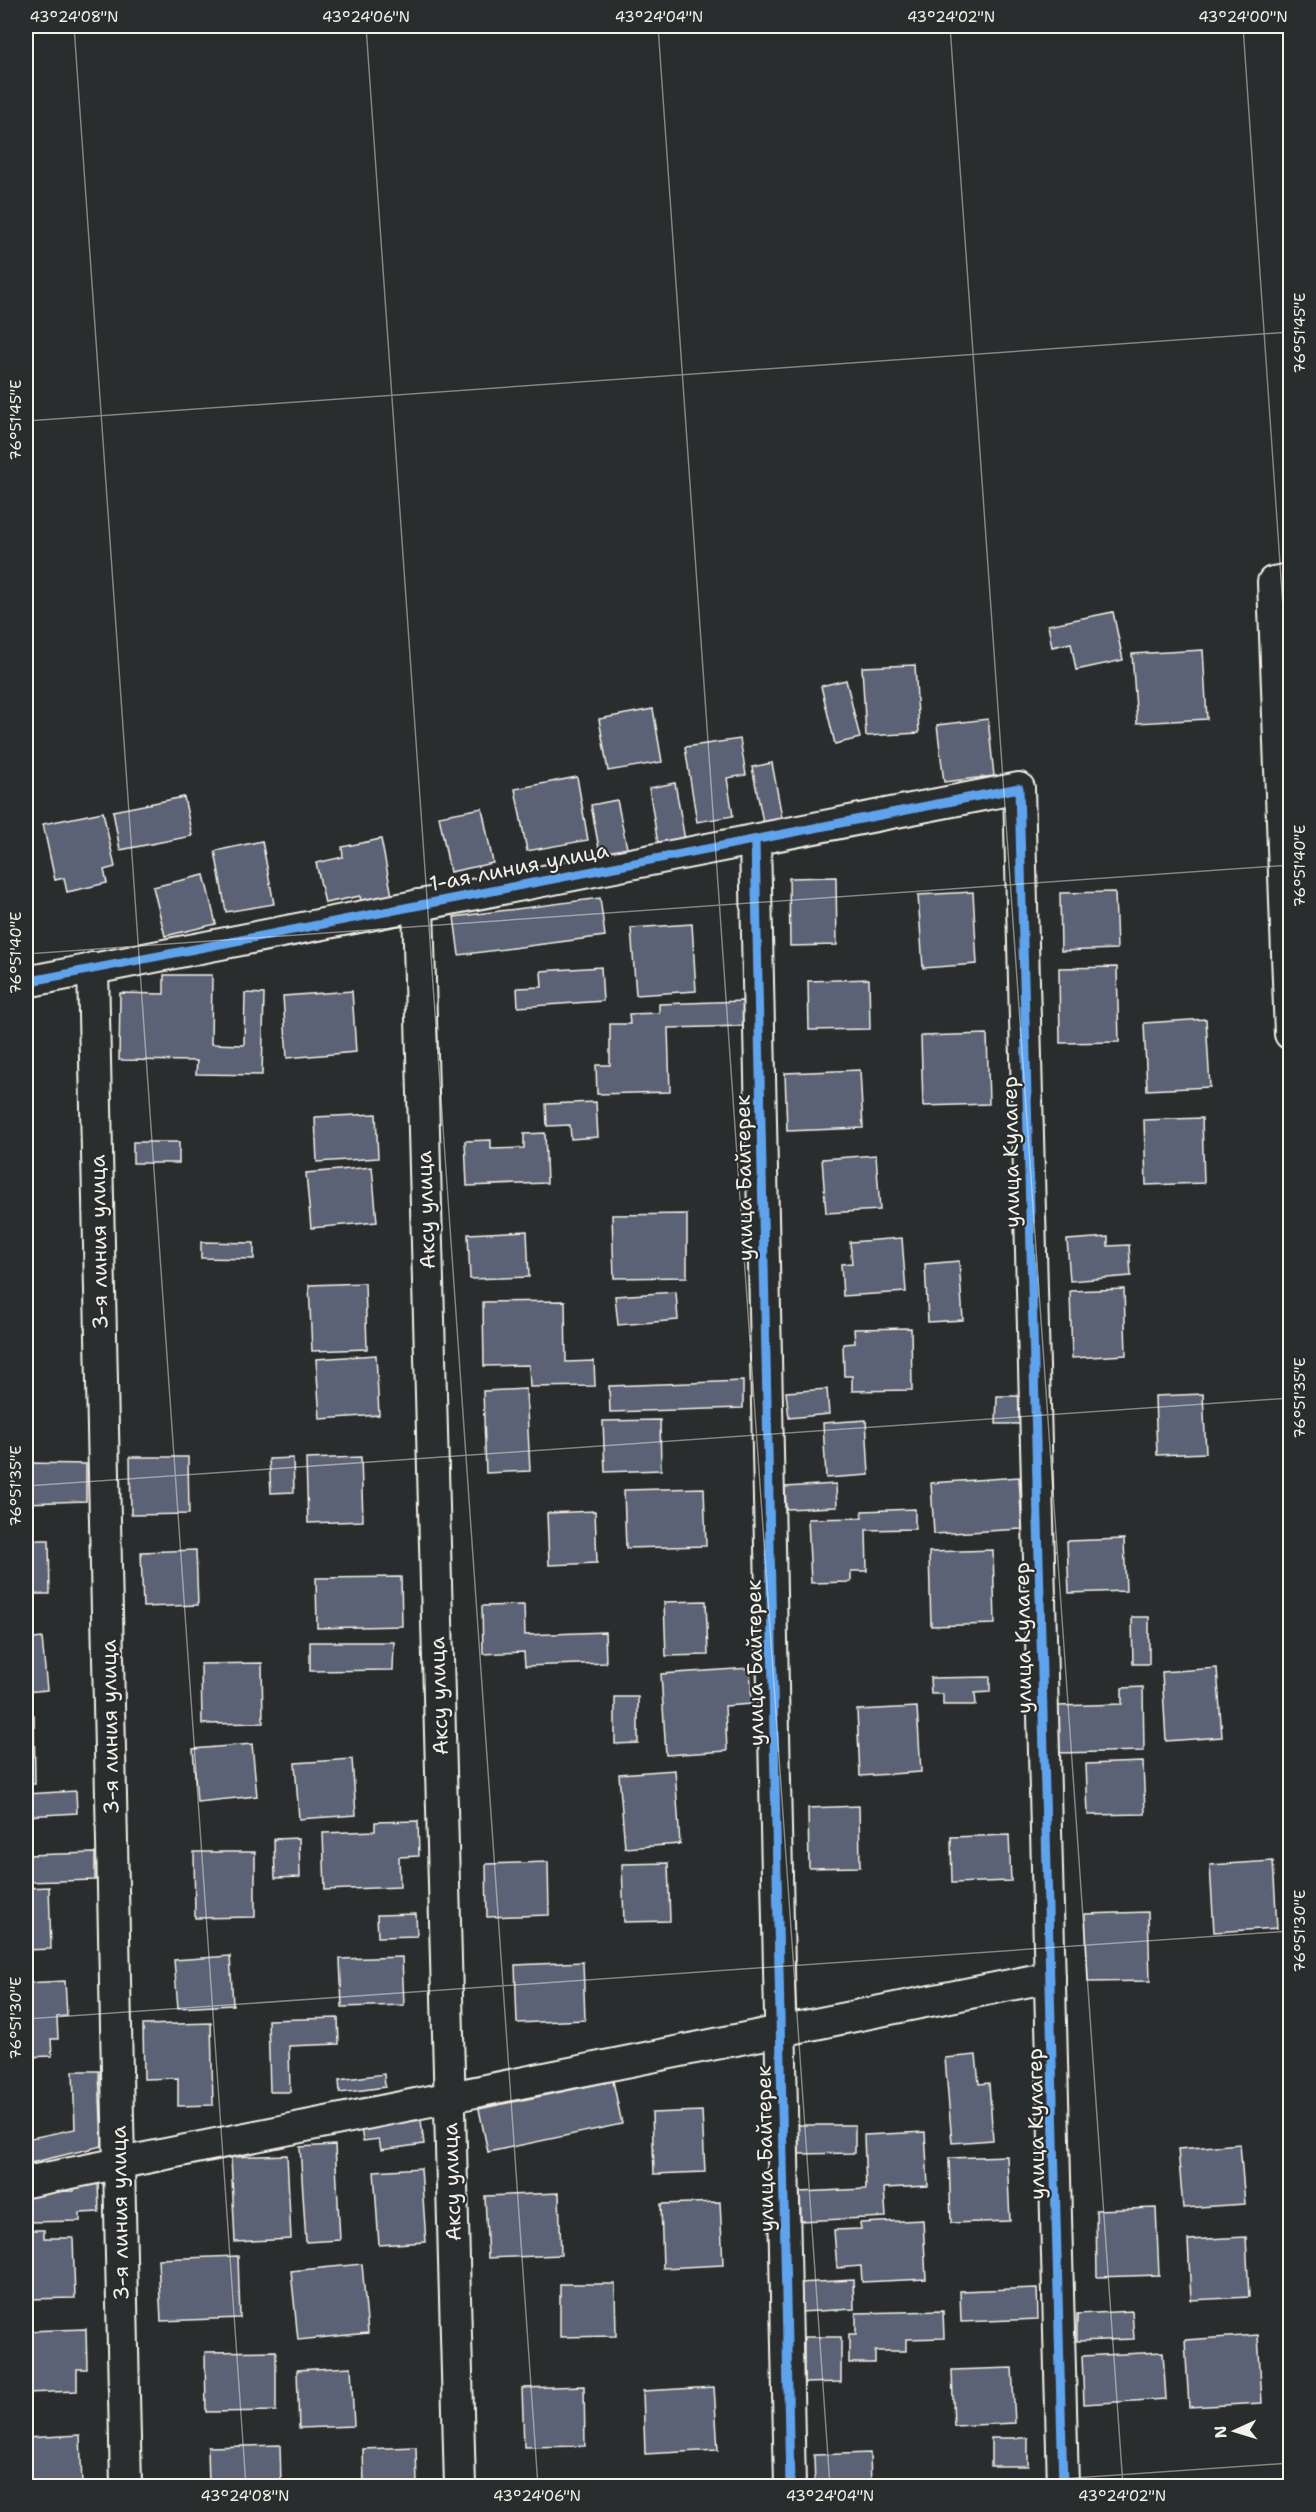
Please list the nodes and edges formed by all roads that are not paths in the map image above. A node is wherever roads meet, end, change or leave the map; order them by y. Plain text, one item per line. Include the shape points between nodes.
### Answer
1 (1282, 580) edge
2 (1019, 788) joint
3 (755, 840) junction
4 (418, 905) junction
5 (93, 968) junction
6 (26, 982) edge
7 (1290, 1034) edge
8 (1050, 1977) junction
9 (781, 2031) junction
10 (450, 2097) junction
11 (119, 2163) junction
12 (26, 2182) edge
13 (126, 2487) edge
14 (460, 2487) edge
15 (790, 2487) edge
16 (1063, 2487) edge

1 - 7 street
2 - 3 street, 1-ая линия улица
2 - 8 street, улица Кулагер
3 - 4 street, 1-ая линия улица
3 - 9 street, улица Байтерек
4 - 5 street, 1-ая линия улица
4 - 10 street, Аксу улица
5 - 6 street, 1-ая линия улица
5 - 11 street, 3-я линия улица
8 - 9 street
8 - 16 street, улица Кулагер
9 - 10 street
9 - 15 street, улица Байтерек
10 - 11 street
10 - 14 street, Аксу улица
11 - 12 street
11 - 13 street, 3-я линия улица

